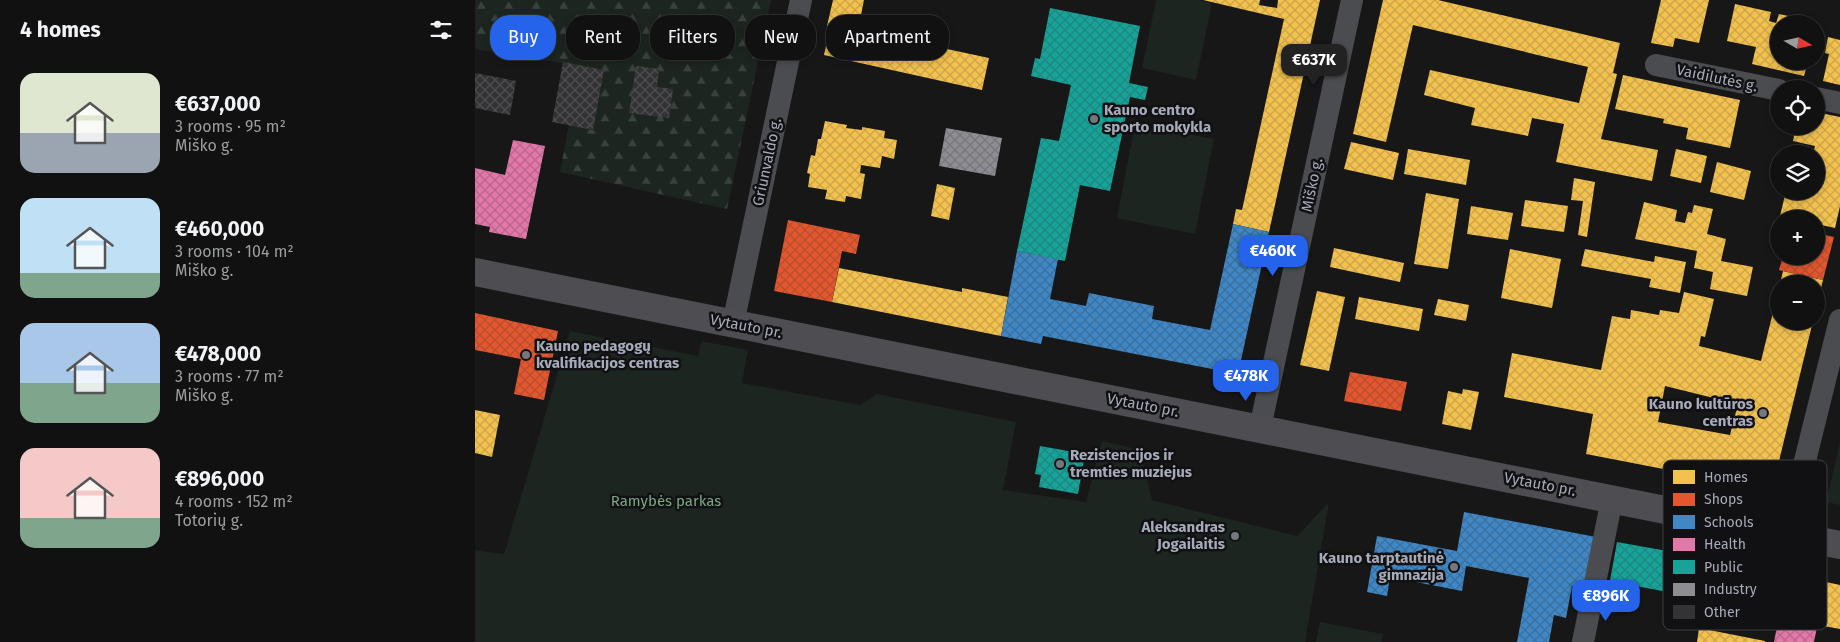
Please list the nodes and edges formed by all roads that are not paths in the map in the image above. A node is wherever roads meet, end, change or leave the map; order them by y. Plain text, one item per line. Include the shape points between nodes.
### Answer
1 (801, 0) edge
2 (1352, 0) edge
3 (1656, 65) dead end
4 (1770, 88) edge
5 (1825, 100) edge
6 (1840, 103) edge
7 (475, 272) edge
8 (1840, 320) edge
9 (733, 324) junction
10 (1836, 361) edge
11 (1260, 428) junction
12 (1809, 460) edge
13 (1612, 499) junction
14 (1663, 509) edge
15 (1827, 542) edge
16 (1840, 545) edge
17 (1583, 642) edge

1 - 9 street, Griunvaldo g.
2 - 11 street, Miško g.
3 - 4 street, Vaidilutės g.
5 - 6 street
7 - 9 main road, Vytauto pr.
8 - 10 street
9 - 11 main road, Vytauto pr.
10 - 12 street
11 - 13 main road, Vytauto pr.
13 - 14 main road, Vytauto pr.
13 - 17 street
15 - 16 main road, Vytauto pr.

